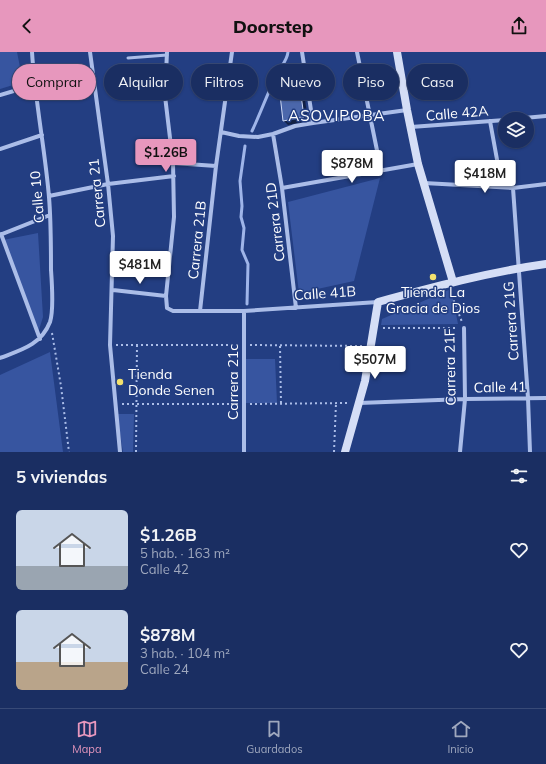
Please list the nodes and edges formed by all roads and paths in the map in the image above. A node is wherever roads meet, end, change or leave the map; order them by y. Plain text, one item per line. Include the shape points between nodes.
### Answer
1 (32, 52) edge
2 (90, 52) edge
3 (232, 52) edge
4 (302, 52) edge
5 (357, 52) edge
6 (397, 52) edge
7 (167, 53) edge
8 (128, 58) dead end
9 (33, 64) edge
10 (12, 91) edge
11 (0, 95) edge
12 (36, 100) edge
13 (407, 110) junction
14 (370, 115) junction
15 (546, 116) edge
16 (534, 117) edge
17 (498, 120) edge
18 (490, 121) junction
19 (313, 123) junction
20 (411, 128) junction
21 (221, 132) junction
22 (273, 134) junction
23 (42, 135) junction
24 (0, 149) edge
25 (173, 163) junction
26 (418, 164) junction
27 (216, 166) junction
28 (381, 170) junction
29 (174, 176) junction
30 (424, 183) junction
31 (108, 184) junction
32 (546, 184) edge
33 (502, 187) junction
34 (282, 188) junction
35 (513, 188) junction
36 (49, 196) junction
37 (50, 215) junction
38 (1, 234) edge
39 (546, 264) edge
40 (518, 268) junction
41 (450, 283) junction
42 (113, 290) junction
43 (166, 296) junction
44 (378, 302) junction
45 (296, 308) junction
46 (200, 311) junction
47 (244, 311) junction
48 (50, 322) junction
49 (373, 328) junction
50 (464, 328) junction
51 (40, 339) junction
52 (137, 344) dead end
53 (280, 346) dead end
54 (0, 358) edge
55 (528, 398) junction
56 (546, 398) edge
57 (465, 399) junction
58 (336, 403) dead end
59 (359, 403) junction
60 (282, 404) dead end
61 (69, 452) edge
62 (120, 452) edge
63 (136, 452) edge
64 (244, 452) edge
65 (334, 452) edge
66 (344, 452) edge
67 (460, 452) edge
68 (530, 452) edge

1 - 9 street, Calle 10
2 - 31 street, Carrera 21
3 - 21 street, Carrera 21B
4 - 19 street
5 - 14 street
6 - 13 street
7 - 8 lane
7 - 25 street via 165,96
10 - 11 street
12 - 23 street, Calle 10
13 - 14 street, Calle 42A
13 - 20 street
14 - 19 street, Calle 42A
14 - 28 street
15 - 16 street
17 - 18 street, Calle 42A
18 - 20 street, Calle 42A
18 - 33 street
19 - 22 street, Calle 42A
20 - 26 street
21 - 22 street, Calle 42A via 258,137
21 - 27 street, Carrera 21B
22 - 34 street, Carrera 21D
23 - 24 street
23 - 36 street, Calle 10
25 - 27 street
25 - 29 street
26 - 28 street
26 - 30 street
27 - 46 street, Carrera 21B
28 - 34 street
29 - 31 street
29 - 43 street via 174,217
30 - 33 street
30 - 41 street
31 - 36 street
31 - 42 street, Carrera 21 via 113,236
32 - 35 street
33 - 35 street
34 - 45 street, Carrera 21D
35 - 40 street, Carrera 21G
36 - 37 street, Calle 10
37 - 38 street
37 - 48 street, Calle 10
38 - 51 street
39 - 40 street, Calle 41B
40 - 41 street, Calle 41B
40 - 55 street, Carrera 21G
41 - 44 street, Calle 41B
41 - 50 path, Carrera 21F
42 - 43 street
42 - 62 street, Carrera 21 via 110,345
43 - 46 street, Calle 41B via 167,308 173,311
44 - 45 street, Calle 41B
44 - 49 street
45 - 47 street, Calle 41B
46 - 47 street, Calle 41B
47 - 64 street, Carrera 21c
48 - 51 street, Calle 10
48 - 61 path
49 - 50 path
49 - 59 street
50 - 57 street, Carrera 21F
51 - 54 street via 24,349
52 - 63 path
53 - 60 path
55 - 56 street, Calle 41
55 - 57 street, Calle 41
55 - 68 street, Carrera 21G
57 - 59 street, Calle 41
57 - 67 street, Carrera 21F
58 - 65 path
59 - 66 street

